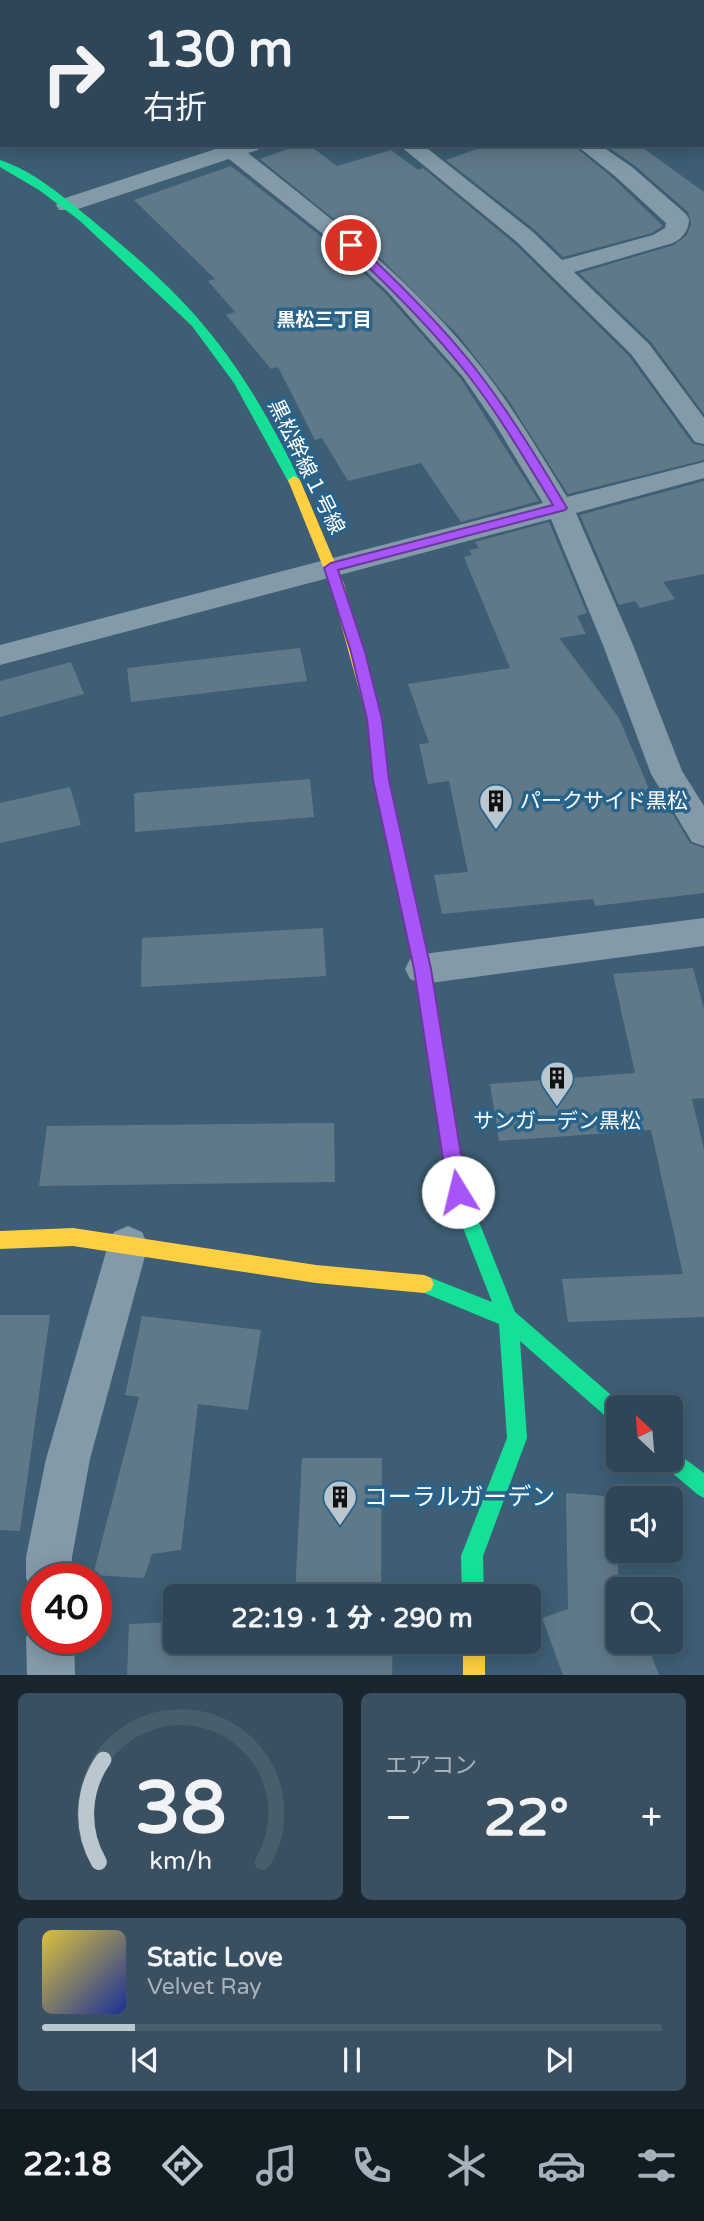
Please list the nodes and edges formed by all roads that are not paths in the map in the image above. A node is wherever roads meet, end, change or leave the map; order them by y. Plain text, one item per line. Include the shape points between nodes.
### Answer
1 (412, 147) edge
2 (589, 147) edge
3 (241, 148) edge
4 (0, 163) edge
5 (67, 205) junction
6 (557, 269) junction
7 (704, 436) edge
8 (704, 470) edge
9 (561, 508) junction
10 (331, 568) junction
11 (0, 655) edge
12 (704, 833) edge
13 (704, 932) edge
14 (423, 969) junction
15 (0, 1240) edge
16 (128, 1245) junction
17 (508, 1318) junction
18 (606, 1404) edge
19 (683, 1469) edge
20 (704, 1486) edge
21 (49, 1563) edge
22 (473, 1584) edge
23 (50, 1654) edge
24 (474, 1654) edge
25 (51, 1675) edge
26 (474, 1675) edge

1 - 6 street via 525,237
2 - 6 street via 664,206 678,219 678,228 661,240
3 - 5 street
3 - 9 street via 351,245 435,328 507,421
4 - 5 street, 黒松幹線１号線
5 - 10 street, 黒松幹線１号線 via 117,246 201,329 270,432
6 - 7 street via 640,349
8 - 9 street
9 - 10 street
9 - 12 street via 667,774
10 - 11 street
10 - 14 street, 黒松幹線１号線 via 374,719 381,780
13 - 14 street
14 - 17 street, 黒松幹線１号線 via 458,1192
15 - 16 street via 73,1237
16 - 17 street via 316,1274 418,1282
16 - 21 street via 68,1459
17 - 18 street, 黒松幹線１号線
17 - 22 street via 517,1438 472,1556
19 - 20 street
23 - 25 street
24 - 26 street

